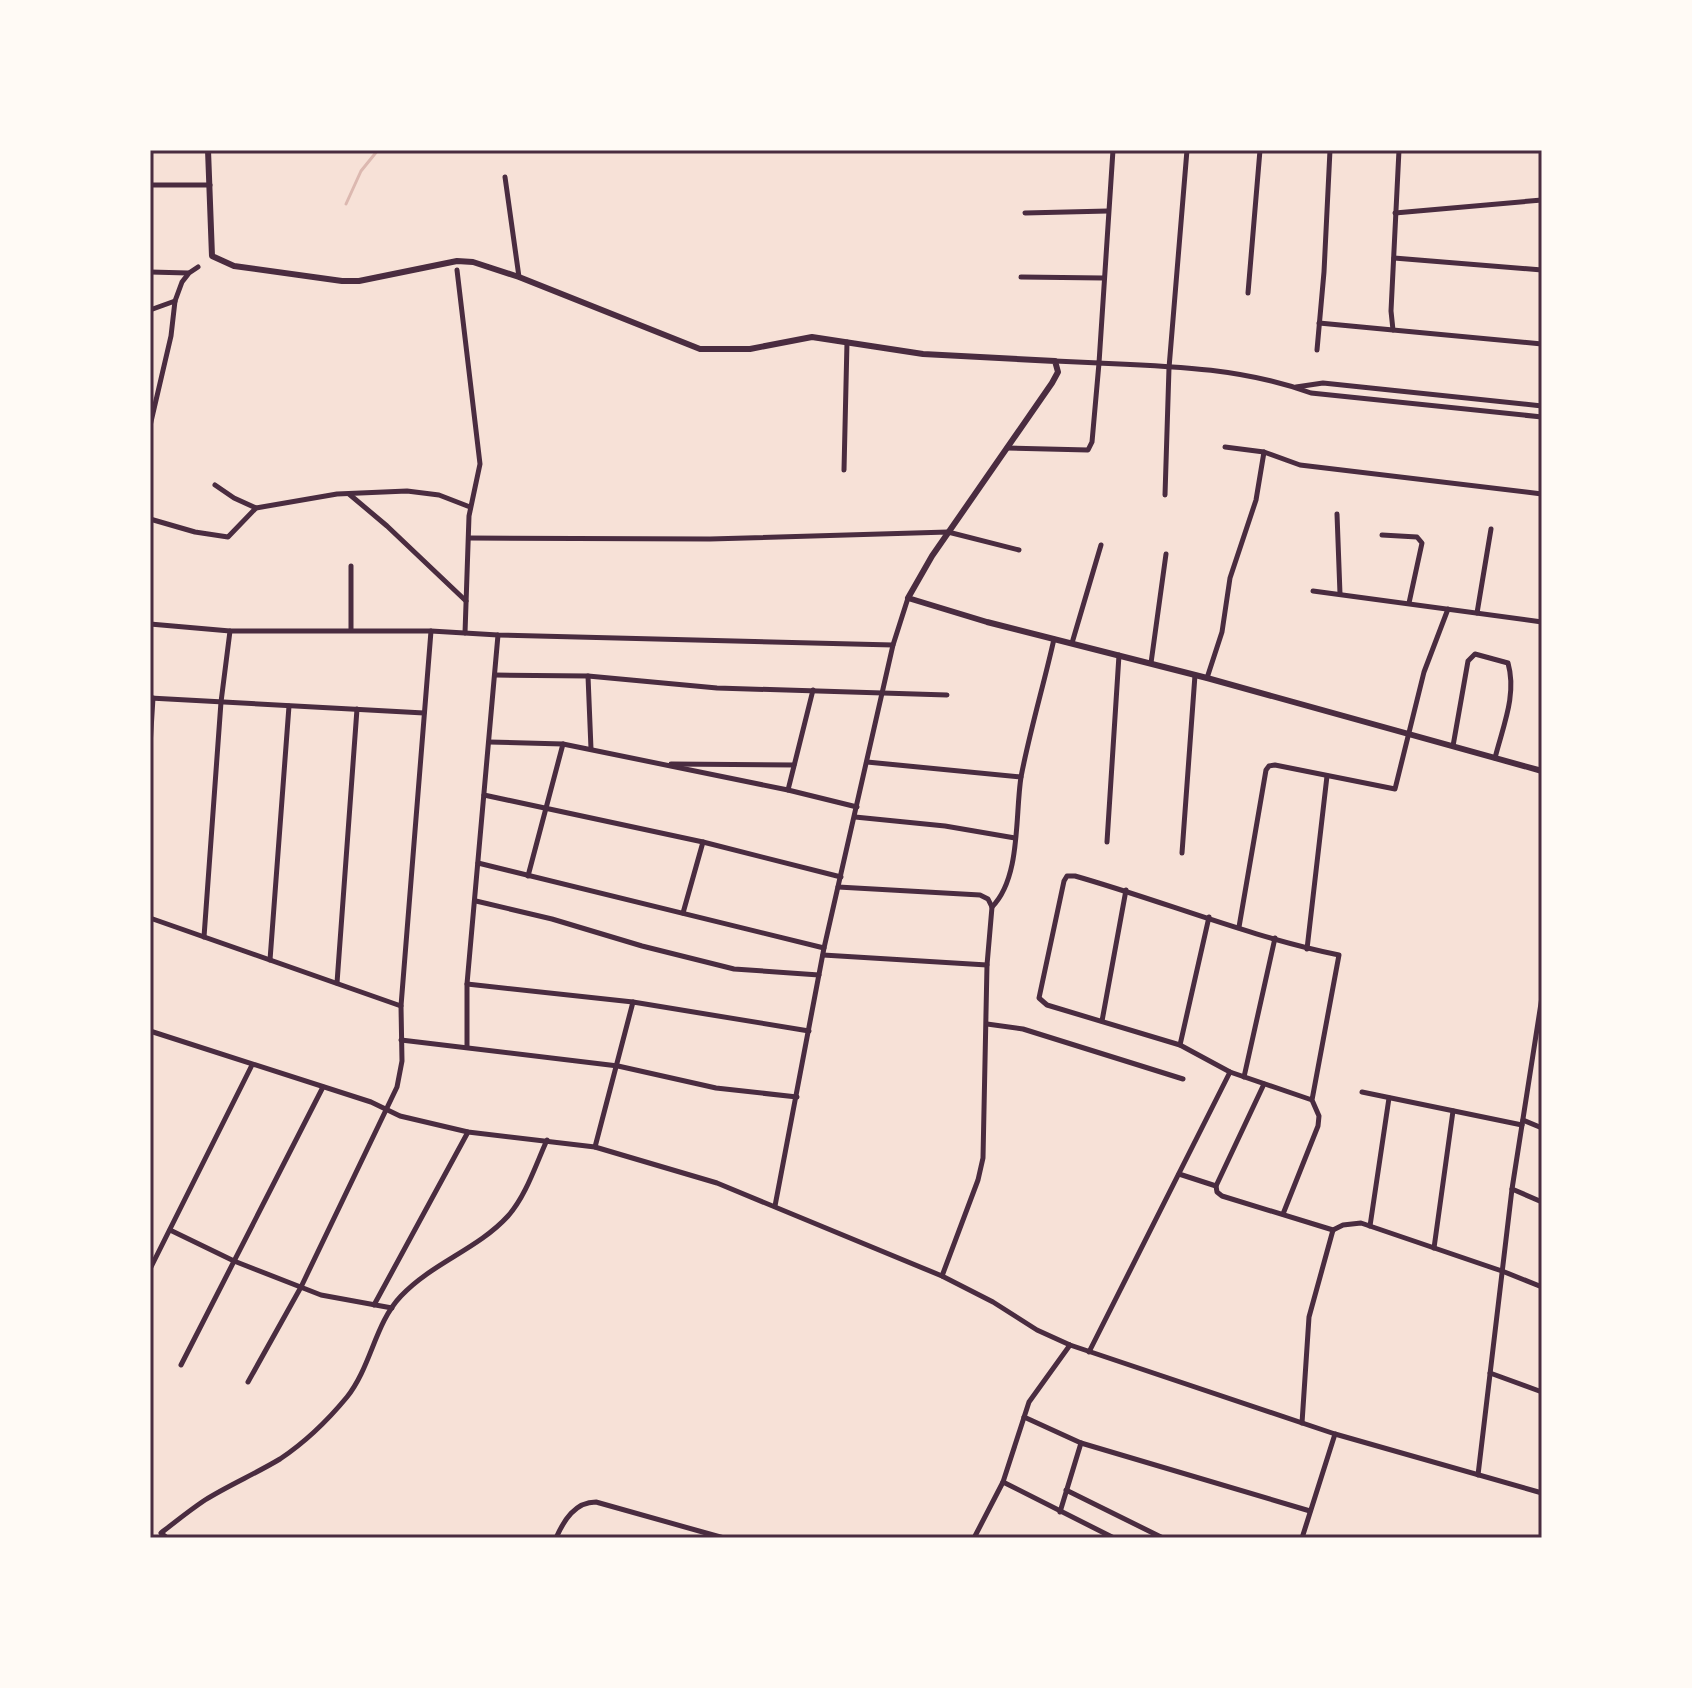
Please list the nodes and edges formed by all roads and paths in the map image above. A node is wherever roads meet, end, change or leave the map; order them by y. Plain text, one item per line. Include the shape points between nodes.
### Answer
1 (208, 150) edge
2 (1113, 150) edge
3 (1187, 150) edge
4 (1260, 150) edge
5 (1330, 150) edge
6 (1399, 150) edge
7 (505, 177) dead end
8 (150, 185) edge
9 (210, 185) junction
10 (1542, 200) edge
11 (1108, 211) junction
12 (1025, 213) dead end
13 (1395, 213) junction
14 (1394, 258) junction
15 (198, 267) dead end
16 (457, 270) dead end
17 (1542, 270) edge
18 (150, 272) edge
19 (189, 273) junction
20 (519, 277) junction
21 (1021, 277) dead end
22 (1103, 278) junction
23 (1248, 293) dead end
24 (175, 301) junction
25 (150, 310) edge
26 (1319, 323) junction
27 (1393, 330) junction
28 (847, 342) junction
29 (1542, 344) edge
30 (1317, 350) dead end
31 (1055, 361) junction
32 (1099, 363) junction
33 (1169, 368) junction
34 (1295, 387) junction
35 (1474, 398) junction
36 (1542, 406) edge
37 (1472, 408) junction
38 (1542, 417) edge
39 (150, 426) edge
40 (1225, 447) dead end
41 (1006, 448) junction
42 (1264, 452) junction
43 (844, 470) dead end
44 (215, 485) dead end
45 (349, 493) junction
46 (1542, 494) edge
47 (1165, 495) dead end
48 (470, 507) junction
49 (256, 508) junction
50 (1337, 514) dead end
51 (150, 519) edge
52 (1491, 529) dead end
53 (948, 532) junction
54 (1382, 535) dead end
55 (469, 538) junction
56 (1101, 545) dead end
57 (1019, 550) dead end
58 (1166, 554) dead end
59 (351, 566) dead end
60 (1313, 591) dead end
61 (1340, 594) junction
62 (908, 598) junction
63 (467, 602) junction
64 (1409, 603) junction
65 (1448, 609) junction
66 (1477, 613) junction
67 (1542, 622) edge
68 (150, 624) edge
69 (351, 630) junction
70 (230, 631) junction
71 (431, 631) junction
72 (465, 633) junction
73 (498, 635) junction
74 (1054, 639) junction
75 (1072, 643) junction
76 (893, 645) junction
77 (1119, 655) junction
78 (1151, 663) junction
79 (495, 675) junction
80 (1195, 675) junction
81 (588, 676) junction
82 (1207, 678) junction
83 (813, 690) junction
84 (882, 693) junction
85 (947, 695) dead end
86 (151, 698) edge
87 (221, 702) junction
88 (289, 706) junction
89 (357, 709) junction
90 (424, 713) junction
91 (1409, 734) junction
92 (489, 742) junction
93 (563, 744) junction
94 (150, 746) edge
95 (1453, 746) junction
96 (591, 749) junction
97 (1495, 758) junction
98 (867, 762) junction
99 (657, 764) junction
100 (794, 765) junction
101 (1542, 771) edge
102 (1327, 776) junction
103 (1021, 777) junction
104 (788, 790) junction
105 (484, 795) junction
106 (858, 807) junction
107 (547, 810) junction
108 (855, 817) junction
109 (1015, 838) junction
110 (703, 842) junction
111 (1107, 842) dead end
112 (1182, 853) dead end
113 (478, 863) junction
114 (528, 876) junction
115 (841, 877) junction
116 (838, 887) junction
117 (1126, 890) junction
118 (476, 901) junction
119 (992, 907) junction
120 (683, 913) junction
121 (1209, 917) junction
122 (150, 918) edge
123 (1239, 927) junction
124 (204, 937) junction
125 (1275, 938) junction
126 (1307, 949) junction
127 (823, 952) junction
128 (270, 960) junction
129 (987, 965) junction
130 (819, 975) junction
131 (337, 983) junction
132 (467, 984) junction
133 (1542, 997) edge
134 (633, 1002) junction
135 (401, 1006) junction
136 (1540, 1020) edge
137 (1102, 1021) junction
138 (987, 1024) junction
139 (150, 1031) edge
140 (809, 1031) junction
141 (401, 1040) junction
142 (1180, 1045) junction
143 (467, 1047) junction
144 (252, 1065) junction
145 (618, 1066) junction
146 (1230, 1072) junction
147 (1244, 1077) junction
148 (1183, 1079) dead end
149 (1264, 1084) junction
150 (323, 1087) junction
151 (1362, 1092) dead end
152 (797, 1097) junction
153 (1389, 1098) junction
154 (1312, 1100) junction
155 (388, 1110) junction
156 (1453, 1111) junction
157 (1523, 1123) junction
158 (1542, 1128) edge
159 (468, 1132) junction
160 (547, 1140) junction
161 (595, 1147) junction
162 (1179, 1174) junction
163 (1216, 1186) junction
164 (1512, 1189) junction
165 (1542, 1202) edge
166 (775, 1206) junction
167 (1283, 1214) junction
168 (1370, 1226) junction
169 (170, 1230) junction
170 (1333, 1230) junction
171 (1434, 1248) junction
172 (234, 1261) junction
173 (150, 1269) edge
174 (1502, 1271) junction
175 (942, 1276) junction
176 (301, 1287) junction
177 (1542, 1287) edge
178 (374, 1305) junction
179 (392, 1308) junction
180 (1070, 1345) junction
181 (1089, 1352) junction
182 (181, 1365) dead end
183 (1490, 1373) junction
184 (248, 1382) dead end
185 (1542, 1392) edge
186 (1024, 1417) junction
187 (1302, 1423) junction
188 (1335, 1434) junction
189 (1081, 1443) junction
190 (1478, 1475) junction
191 (1003, 1482) junction
192 (1066, 1490) junction
193 (1542, 1493) edge
194 (1310, 1511) junction
195 (1060, 1512) junction
196 (1304, 1537) edge
197 (167, 1538) edge
198 (556, 1538) edge
199 (724, 1538) edge
200 (974, 1538) edge
201 (1114, 1538) edge
202 (1163, 1538) edge

1 - 9 street
2 - 11 street
3 - 33 street
4 - 23 street
5 - 26 street
6 - 13 street
7 - 20 street
8 - 9 street
9 - 20 street via 210,248 219,262 331,281 359,281 457,261
10 - 13 street
11 - 12 street
11 - 22 street
13 - 14 street
14 - 17 street
14 - 27 street
15 - 19 street
16 - 48 street via 480,464
18 - 19 street
19 - 24 street
20 - 28 street via 700,349 750,349 812,337
21 - 22 street
22 - 32 street
24 - 25 street
24 - 39 street
26 - 27 street
26 - 30 street
27 - 29 street
28 - 31 street via 923,354
28 - 43 street
31 - 32 street
31 - 41 street via 1058,372 1052,383
32 - 33 street
32 - 41 street via 1088,450
33 - 34 street via 1231,372
33 - 47 street
34 - 35 street via 1323,383
34 - 37 street
35 - 36 street
35 - 37 street
37 - 38 street
40 - 42 street
41 - 53 street
42 - 46 street via 1300,465
42 - 82 street
44 - 49 street
45 - 48 street via 407,491
45 - 49 street
45 - 63 street
48 - 55 street
49 - 51 street via 228,537
50 - 61 street
52 - 66 street
53 - 55 street via 710,539
53 - 57 street
53 - 62 street
54 - 64 street via 1417,537 1422,543
55 - 63 street
56 - 75 street
58 - 78 street
59 - 69 street
60 - 61 street
61 - 64 street
62 - 74 street
62 - 76 street
63 - 72 street
64 - 65 street
65 - 66 street
65 - 91 street via 1426,664
66 - 67 street
68 - 70 street
69 - 70 street
69 - 71 street
70 - 87 street
71 - 72 street
71 - 90 street
72 - 73 street
73 - 76 street
73 - 79 street
74 - 75 street
74 - 103 street
75 - 77 street
76 - 84 street
77 - 78 street
77 - 111 street
78 - 80 street
79 - 81 street
79 - 92 street
80 - 82 street
80 - 112 street
81 - 83 street
81 - 96 street
82 - 91 street
83 - 84 street
83 - 100 street
84 - 85 street
84 - 98 street
86 - 87 street
86 - 94 street
87 - 88 street
87 - 124 street
88 - 89 street
88 - 128 street
89 - 90 street
89 - 131 street
90 - 135 street
91 - 95 street
91 - 102 street via 1395,789
92 - 93 street
92 - 105 street
93 - 96 street
93 - 107 street
95 - 97 street
95 - 97 street via 1468,661 1475,654 1491,656 1508,663 1513,680
96 - 99 street
97 - 101 street
98 - 103 street
98 - 106 street
99 - 100 street
99 - 104 street
100 - 104 street
102 - 123 street via 1275,765 1266,770
102 - 126 street
103 - 109 street
104 - 106 street
105 - 107 street
105 - 113 street
106 - 108 street
107 - 110 street
107 - 114 street
108 - 109 street
108 - 115 street
109 - 119 street via 1005,889
110 - 115 street
110 - 120 street
113 - 114 street
113 - 118 street
114 - 120 street
115 - 116 street
116 - 119 street via 980,895
116 - 127 street
117 - 121 street
117 - 137 street
117 - 137 street via 1067,876 1039,998
118 - 130 street via 734,969
118 - 132 street
119 - 129 street
120 - 127 street
121 - 123 street
121 - 142 street
122 - 124 street
123 - 125 street
124 - 128 street
125 - 126 street
125 - 147 street
126 - 154 street via 1339,955
127 - 129 street
127 - 130 street
128 - 131 street
129 - 138 street
130 - 140 street
131 - 135 street
132 - 134 street
132 - 143 street
133 - 136 street
134 - 140 street
134 - 145 street
135 - 141 street
136 - 157 street
137 - 142 street
138 - 148 street via 1023,1029
138 - 175 street via 983,1158
139 - 144 street
140 - 152 street
141 - 143 street
141 - 155 street via 402,1061
142 - 146 street
143 - 145 street
144 - 150 street
144 - 169 street
145 - 152 street via 716,1088
145 - 161 street
146 - 147 street
146 - 162 street
147 - 149 street
149 - 154 street
149 - 163 street
150 - 155 street
150 - 172 street
151 - 153 street
152 - 166 street
153 - 156 street
153 - 168 street
154 - 167 street via 1318,1126
155 - 159 street
155 - 176 street
156 - 157 street
156 - 171 street
157 - 158 street
157 - 164 street
159 - 160 street
159 - 178 street
160 - 161 street
160 - 179 street via 506,1219 426,1273
161 - 166 street
162 - 163 street
162 - 181 street
163 - 167 street via 1222,1196
164 - 165 street
164 - 174 street
166 - 175 street
167 - 170 street
168 - 170 street via 1352,1223
168 - 171 street
169 - 172 street
169 - 173 street
170 - 187 street via 1309,1317
171 - 174 street
172 - 176 street
172 - 182 street
174 - 177 street
174 - 183 street
175 - 180 street
176 - 178 street
176 - 184 street
178 - 179 street
179 - 197 street via 347,1397 309,1436 281,1458 207,1499 161,1533
180 - 181 street
180 - 186 street
181 - 187 street
183 - 185 street
183 - 190 street
186 - 189 street
186 - 191 street
187 - 188 street
188 - 190 street
188 - 194 street
189 - 192 street
189 - 194 street
190 - 193 street
191 - 195 street
191 - 200 street
192 - 195 street
192 - 202 street
194 - 196 street
195 - 201 street
198 - 199 street via 573,1511 596,1502

